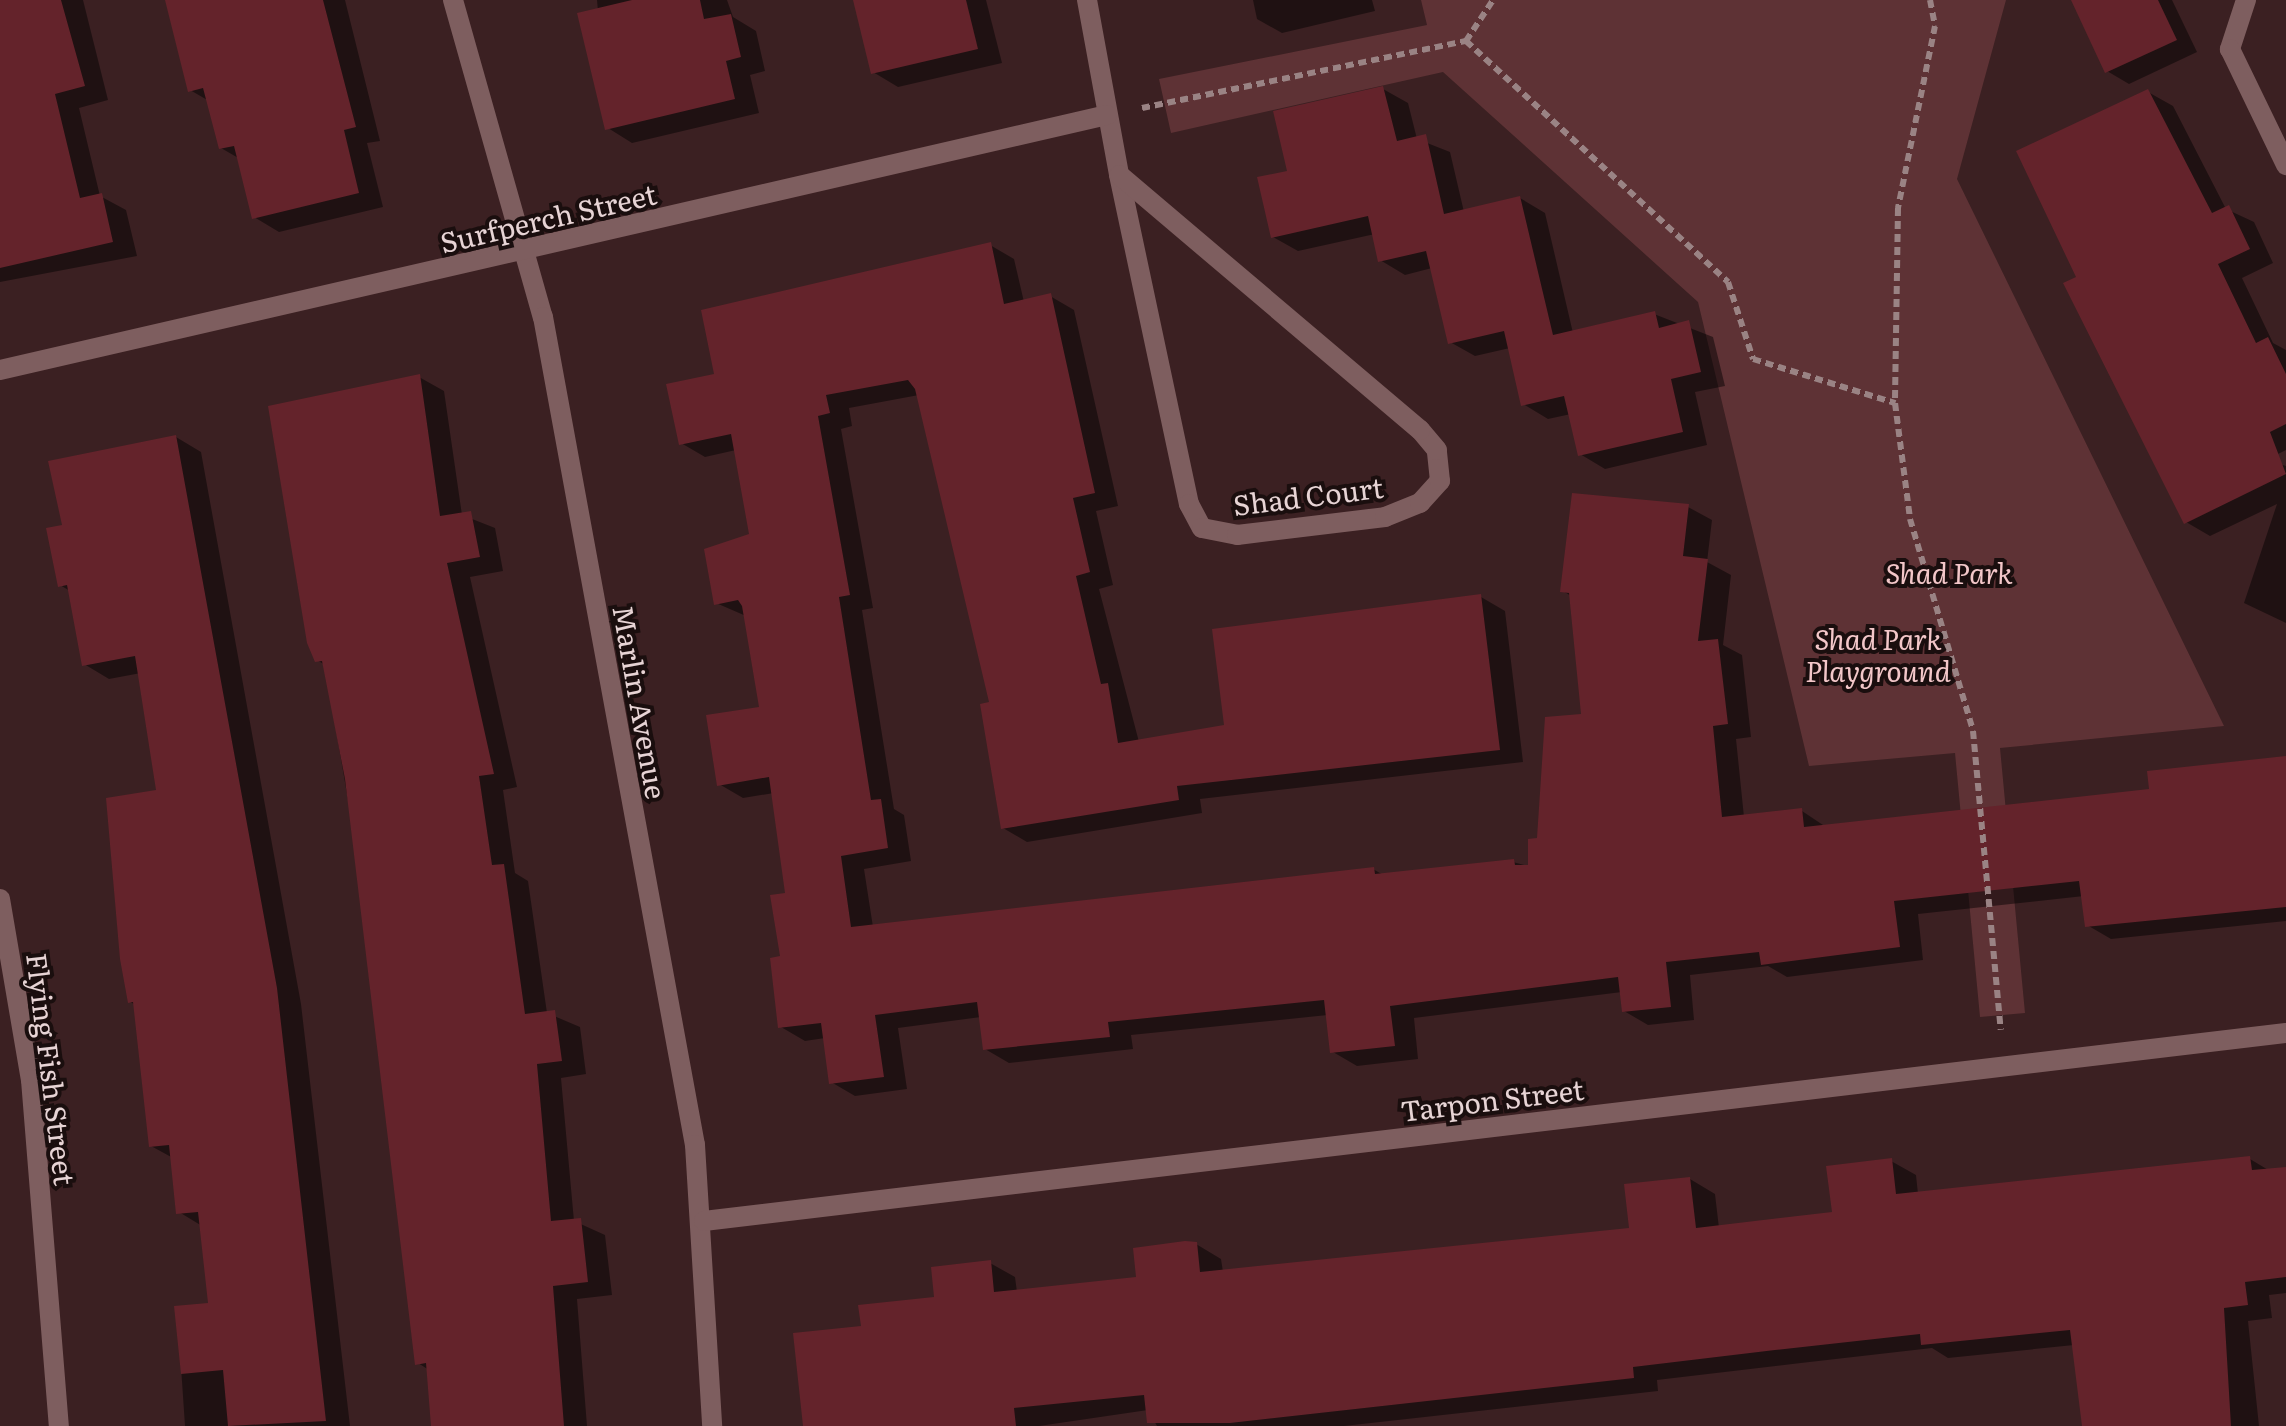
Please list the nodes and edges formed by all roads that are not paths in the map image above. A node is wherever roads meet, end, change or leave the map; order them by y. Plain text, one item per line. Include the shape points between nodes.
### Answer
1 (453, 0) edge
2 (1087, 0) edge
3 (2246, 0) edge
4 (1107, 115) junction
5 (2286, 165) edge
6 (1119, 175) junction
7 (526, 250) junction
8 (0, 370) edge
9 (0, 899) edge
10 (2286, 1032) edge
11 (704, 1220) junction
12 (59, 1426) edge
13 (712, 1426) edge

1 - 7 street, Marlin Avenue
2 - 4 street, Shad Court
3 - 5 street via 2230,49
4 - 6 street, Shad Court
4 - 7 street, Surfperch Street
6 - 6 street, Shad Court via 1189,504 1202,528 1237,535 1385,517 1420,503 1440,481 1438,450 1420,430
7 - 8 street, Surfperch Street
7 - 11 street, Marlin Avenue
9 - 12 street, Flying Fish Street via 32,1080
10 - 11 street, Tarpon Street
11 - 13 street, Marlin Avenue

